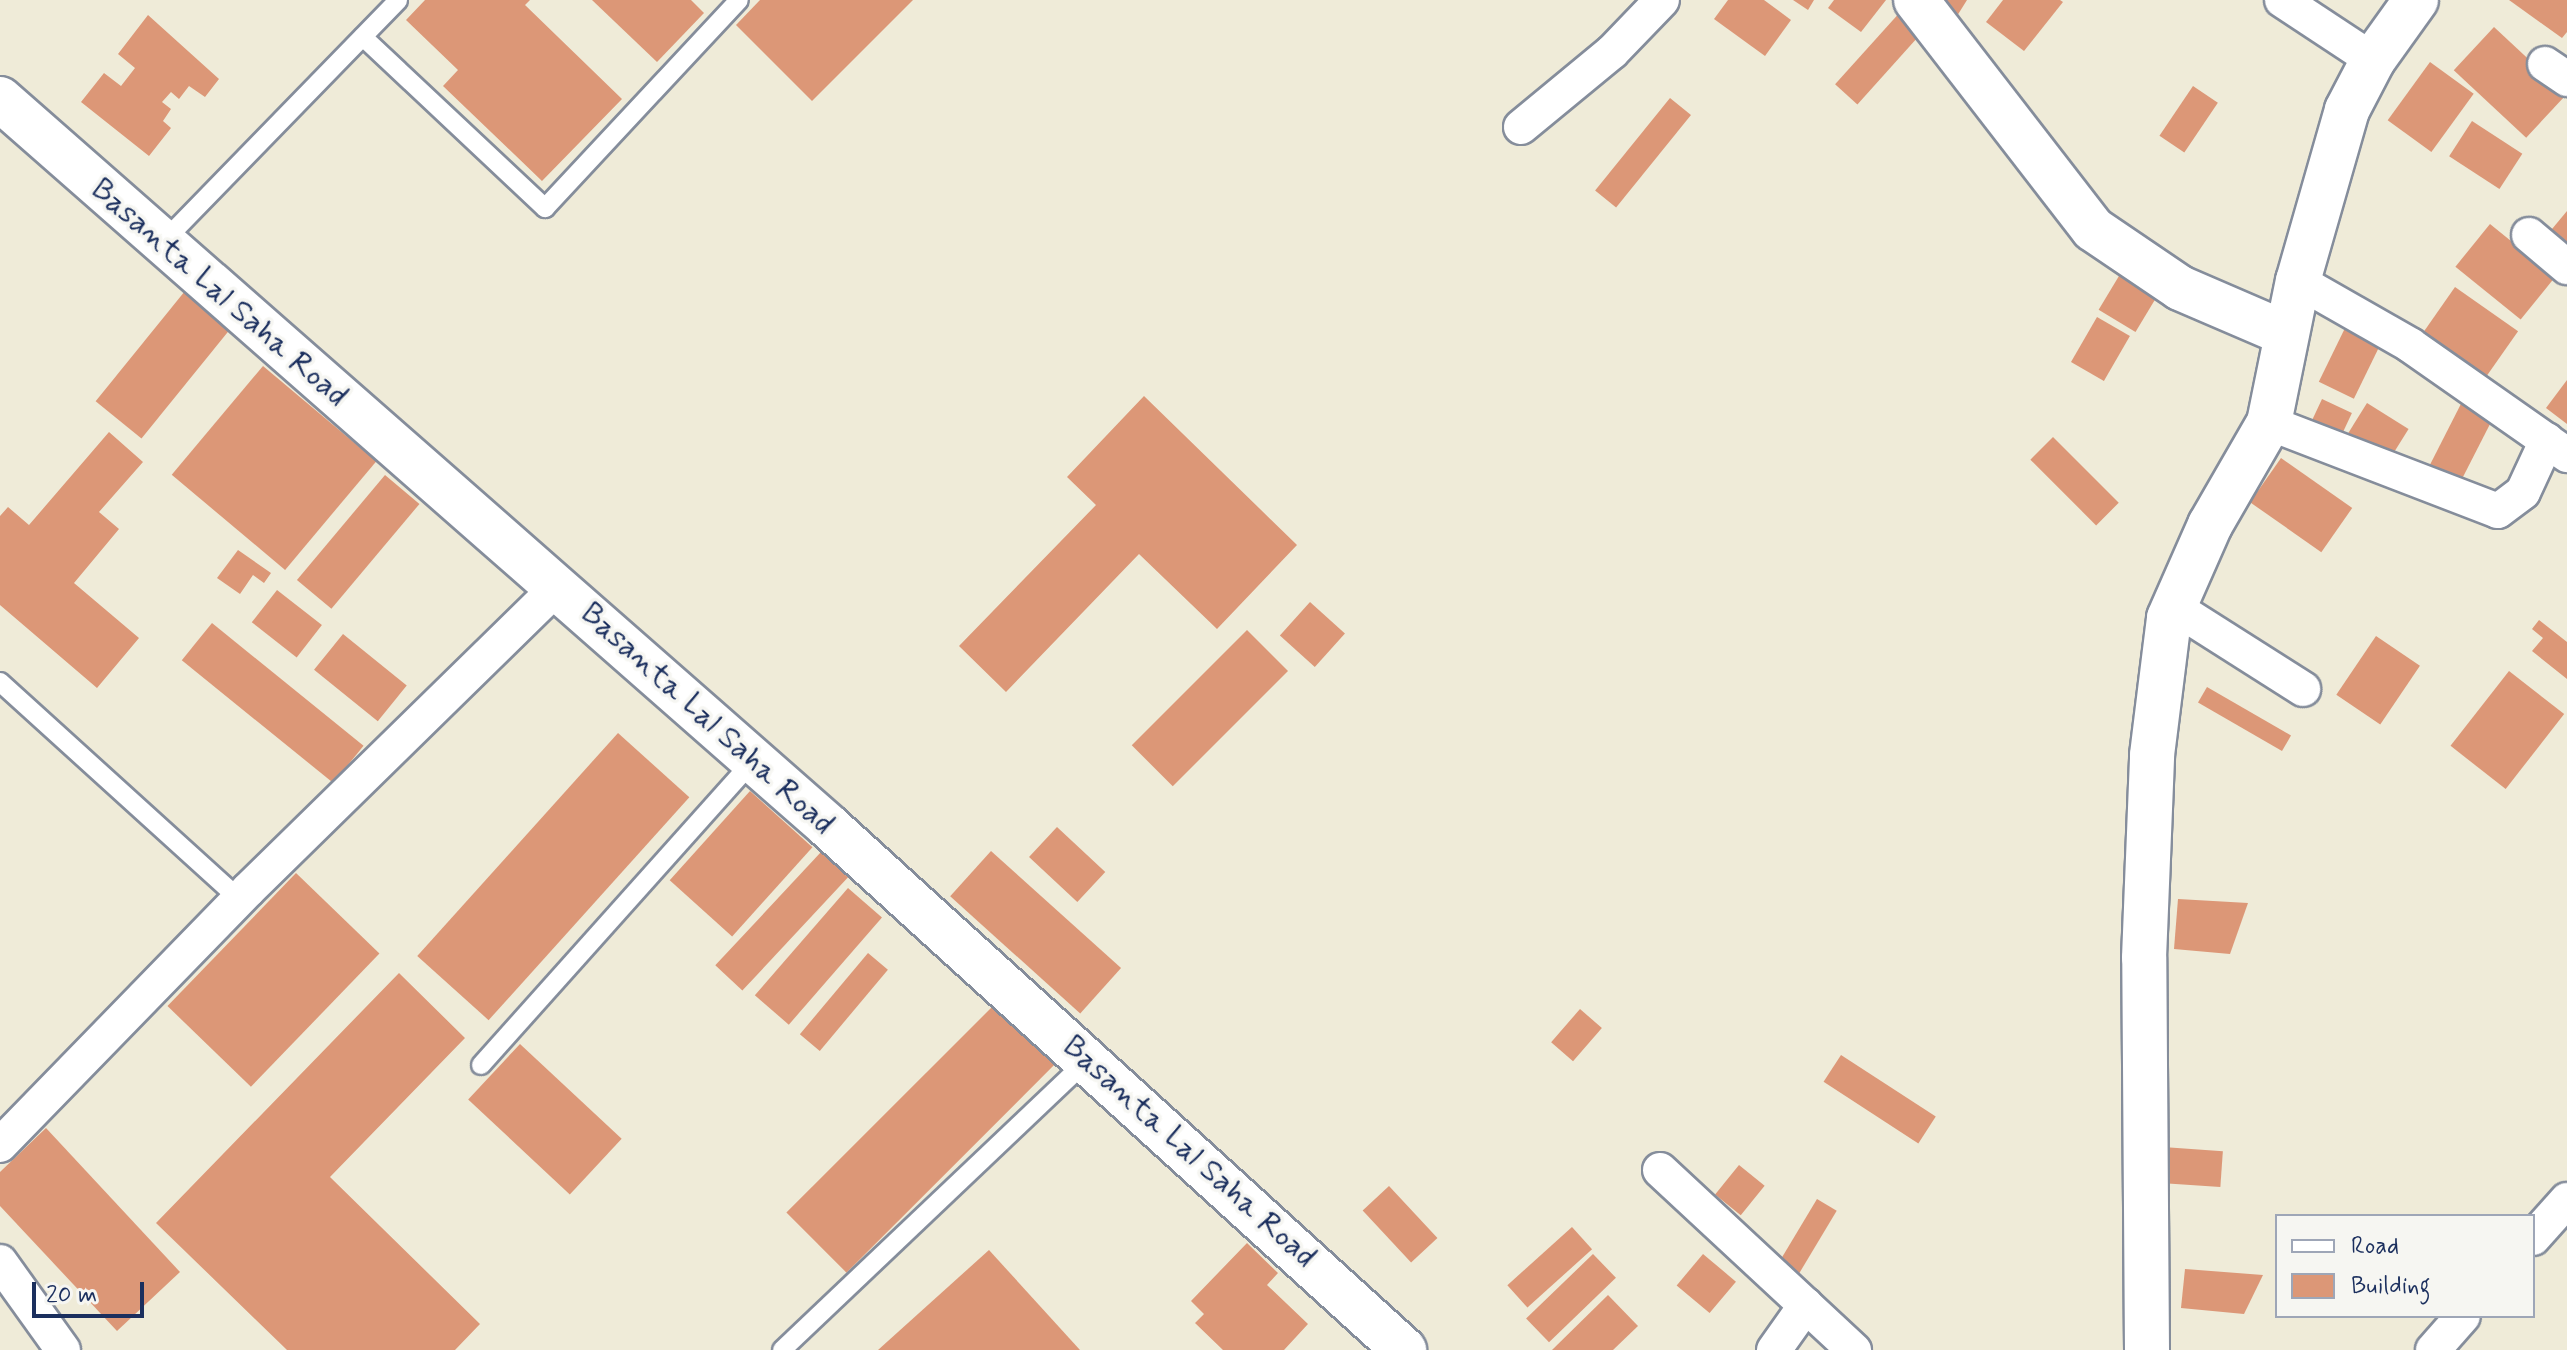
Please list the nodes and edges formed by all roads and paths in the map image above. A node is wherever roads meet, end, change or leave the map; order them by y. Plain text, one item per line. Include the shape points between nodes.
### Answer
1 (398, 0) edge
2 (739, 0) edge
3 (1662, 0) edge
4 (1916, 0) edge
5 (2282, 0) edge
6 (2416, 0) edge
7 (363, 37) junction
8 (2373, 60) junction
9 (0, 99) edge
10 (1521, 127) dead end
11 (2529, 235) dead end
12 (161, 244) junction
13 (2567, 267) edge
14 (2298, 281) junction
15 (2287, 334) junction
16 (2269, 423) junction
17 (2557, 447) edge
18 (558, 586) junction
19 (2174, 607) junction
20 (0, 682) edge
21 (2303, 689) dead end
22 (754, 760) junction
23 (239, 899) junction
24 (1088, 1060) junction
25 (481, 1065) dead end
26 (0, 1145) edge
27 (1660, 1170) dead end
28 (2567, 1200) edge
29 (2535, 1236) edge
30 (0, 1262) edge
31 (1806, 1305) junction
32 (2461, 1318) edge
33 (63, 1350) edge
34 (782, 1350) edge
35 (1404, 1350) edge
36 (1774, 1350) edge
37 (1854, 1350) edge
38 (2147, 1350) edge
39 (2433, 1350) edge

1 - 7 lane
2 - 7 lane via 545,208
3 - 10 street via 1612,52
4 - 15 street via 2093,229 2180,288
5 - 8 street
6 - 8 street
7 - 12 lane
8 - 14 street via 2347,110
9 - 12 street, Basanta Lal Saha Road
11 - 13 street
12 - 18 street, Basanta Lal Saha Road
14 - 15 street
14 - 17 street via 2410,345
15 - 16 street
16 - 17 street via 2498,511 2523,492
16 - 19 street via 2210,525
18 - 22 street, Basanta Lal Saha Road
18 - 23 street
19 - 21 street
19 - 38 street via 2158,680 2144,958
20 - 23 lane
22 - 24 street, Basanta Lal Saha Road
22 - 25 lane
23 - 26 street
24 - 34 lane
24 - 35 street, Basanta Lal Saha Road
27 - 31 street
28 - 29 street
30 - 33 street
31 - 36 street
31 - 37 street
32 - 39 street

